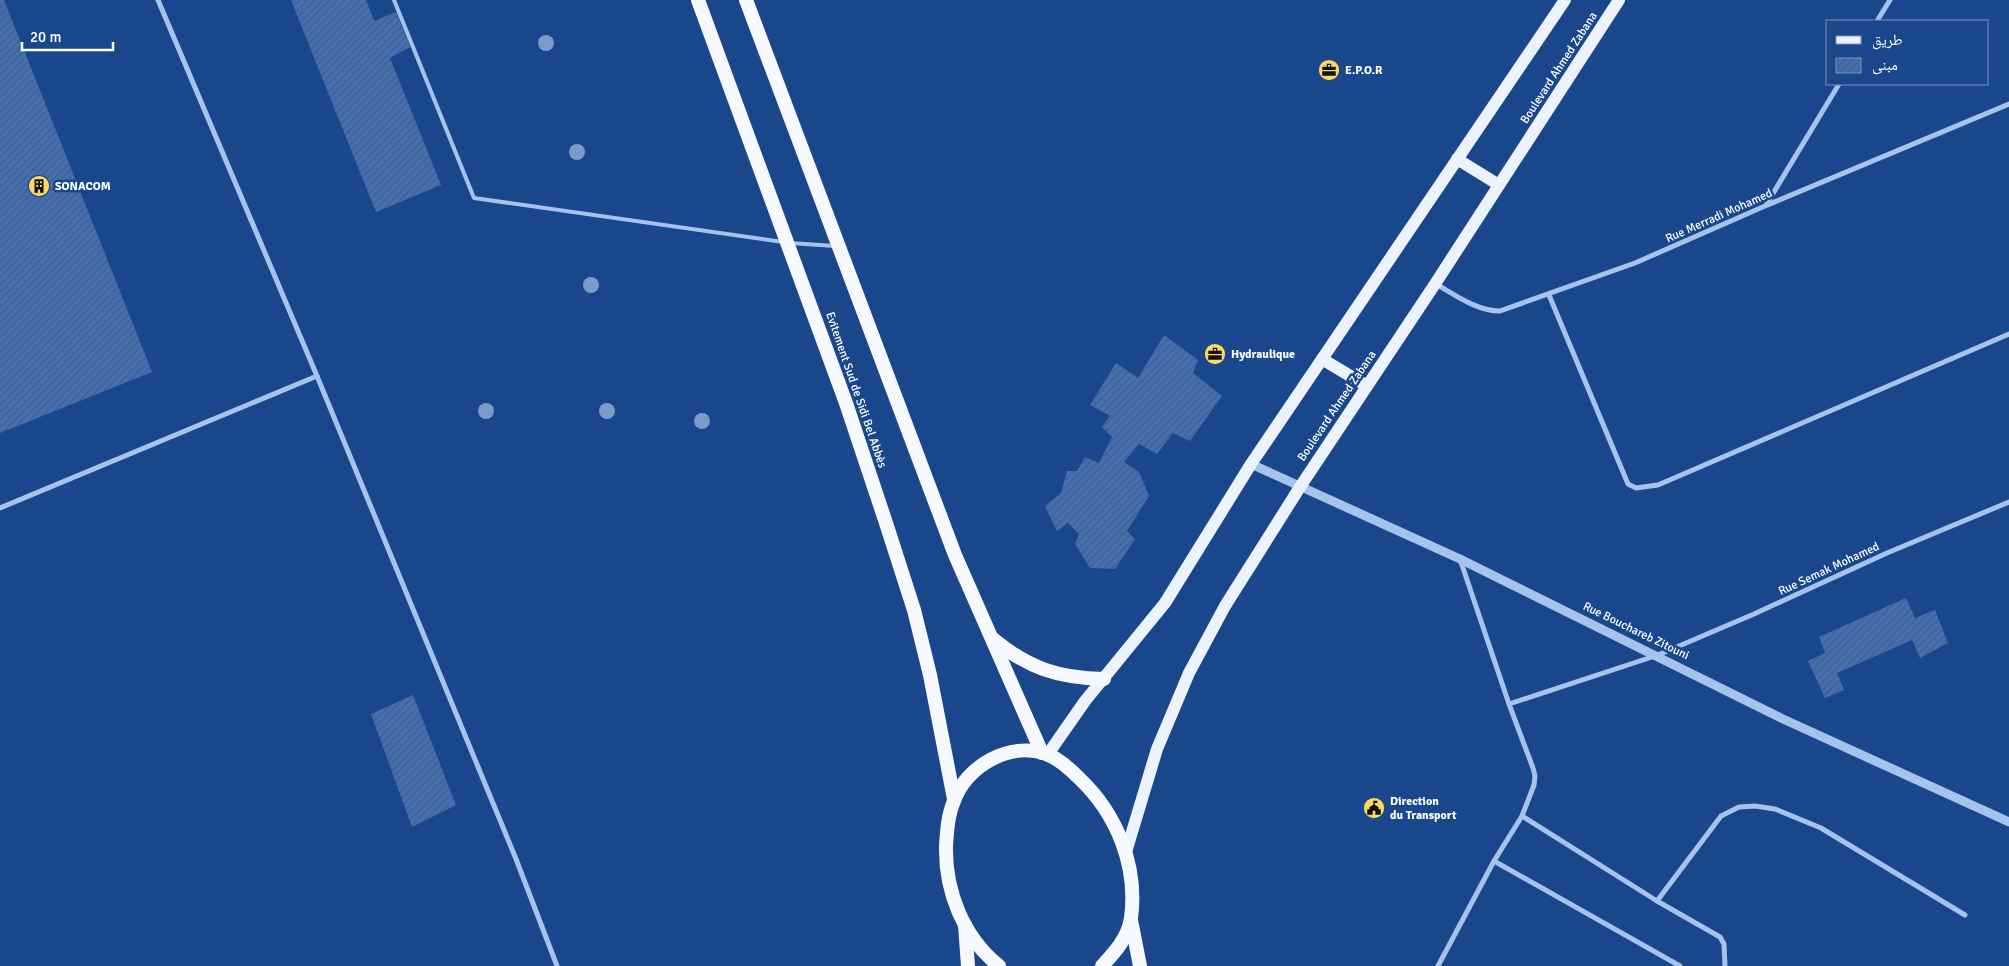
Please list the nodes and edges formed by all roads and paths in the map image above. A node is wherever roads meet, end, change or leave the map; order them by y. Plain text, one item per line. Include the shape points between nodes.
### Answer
1 (158, 0) edge
2 (394, 0) edge
3 (698, 0) edge
4 (746, 0) edge
5 (1565, 0) edge
6 (1619, 0) edge
7 (1890, 0) edge
8 (1878, 20) edge
9 (1838, 85) edge
10 (2009, 104) edge
11 (1457, 159) junction
12 (1499, 185) junction
13 (1765, 206) junction
14 (787, 243) junction
15 (840, 246) junction
16 (1435, 284) junction
17 (1549, 295) junction
18 (2009, 334) edge
19 (1322, 359) junction
20 (317, 376) junction
21 (1367, 386) junction
22 (1251, 464) junction
23 (1300, 487) junction
24 (2009, 502) edge
25 (0, 508) edge
26 (1460, 559) junction
27 (990, 636) junction
28 (1658, 655) junction
29 (1104, 679) junction
30 (1509, 704) junction
31 (1045, 754) junction
32 (954, 799) junction
33 (1522, 816) junction
34 (2009, 822) edge
35 (1126, 852) junction
36 (1494, 861) junction
37 (1657, 901) junction
38 (1965, 915) dead end
39 (1131, 920) junction
40 (965, 924) junction
41 (1120, 946) junction
42 (557, 966) edge
43 (968, 966) edge
44 (999, 966) edge
45 (1102, 966) edge
46 (1113, 966) edge
47 (1140, 966) edge
48 (1438, 966) edge
49 (1680, 966) edge
50 (1726, 966) edge

1 - 20 street
2 - 14 lane via 474,198
3 - 14 highway, Evitement Sud de Sidi Bel Abbès
4 - 15 highway
5 - 11 main road
6 - 12 main road, Boulevard Ahmed Zabana
7 - 8 street
9 - 13 street
10 - 13 street, Rue Merradi Mohamed
11 - 12 main road
11 - 19 main road
12 - 16 main road, Boulevard Ahmed Zabana
13 - 17 street, Rue Merradi Mohamed via 1635,263
14 - 15 lane
14 - 32 highway, Evitement Sud de Sidi Bel Abbès via 846,403 914,610
15 - 27 highway via 955,555
16 - 17 street, Rue Merradi Mohamed via 1490,311 1500,311
16 - 21 main road, Boulevard Ahmed Zabana
17 - 18 street via 1628,484 1636,488 1658,485
19 - 21 main road
19 - 22 main road
20 - 25 street
20 - 42 street
21 - 23 main road, Boulevard Ahmed Zabana
22 - 23 street, Rue Bouchareb Zitouni
22 - 29 main road via 1165,604
23 - 26 street, Rue Bouchareb Zitouni
23 - 35 main road, Boulevard Ahmed Zabana via 1225,606 1189,673 1157,749
24 - 28 street, Rue Semak Mohamed
26 - 28 street, Rue Bouchareb Zitouni
26 - 30 street
27 - 29 highway via 1009,652 1054,674
27 - 31 highway
28 - 30 street, Rue Semak Mohamed
28 - 34 street, Rue Bouchareb Zitouni via 1783,718
29 - 31 main road
30 - 33 street via 1535,776
31 - 32 highway via 1026,750 986,762 968,778
31 - 35 highway via 1070,769 1092,790 1110,815
32 - 40 highway via 947,828 946,865 952,895
33 - 36 street
33 - 37 street
35 - 39 highway via 1132,894
36 - 48 street
36 - 49 street
37 - 38 street via 1721,816 1739,807 1755,806 1775,808 1821,828
37 - 50 street via 1720,937
39 - 41 highway
39 - 47 highway
40 - 43 highway
40 - 44 highway via 977,944
41 - 45 highway
41 - 46 highway

